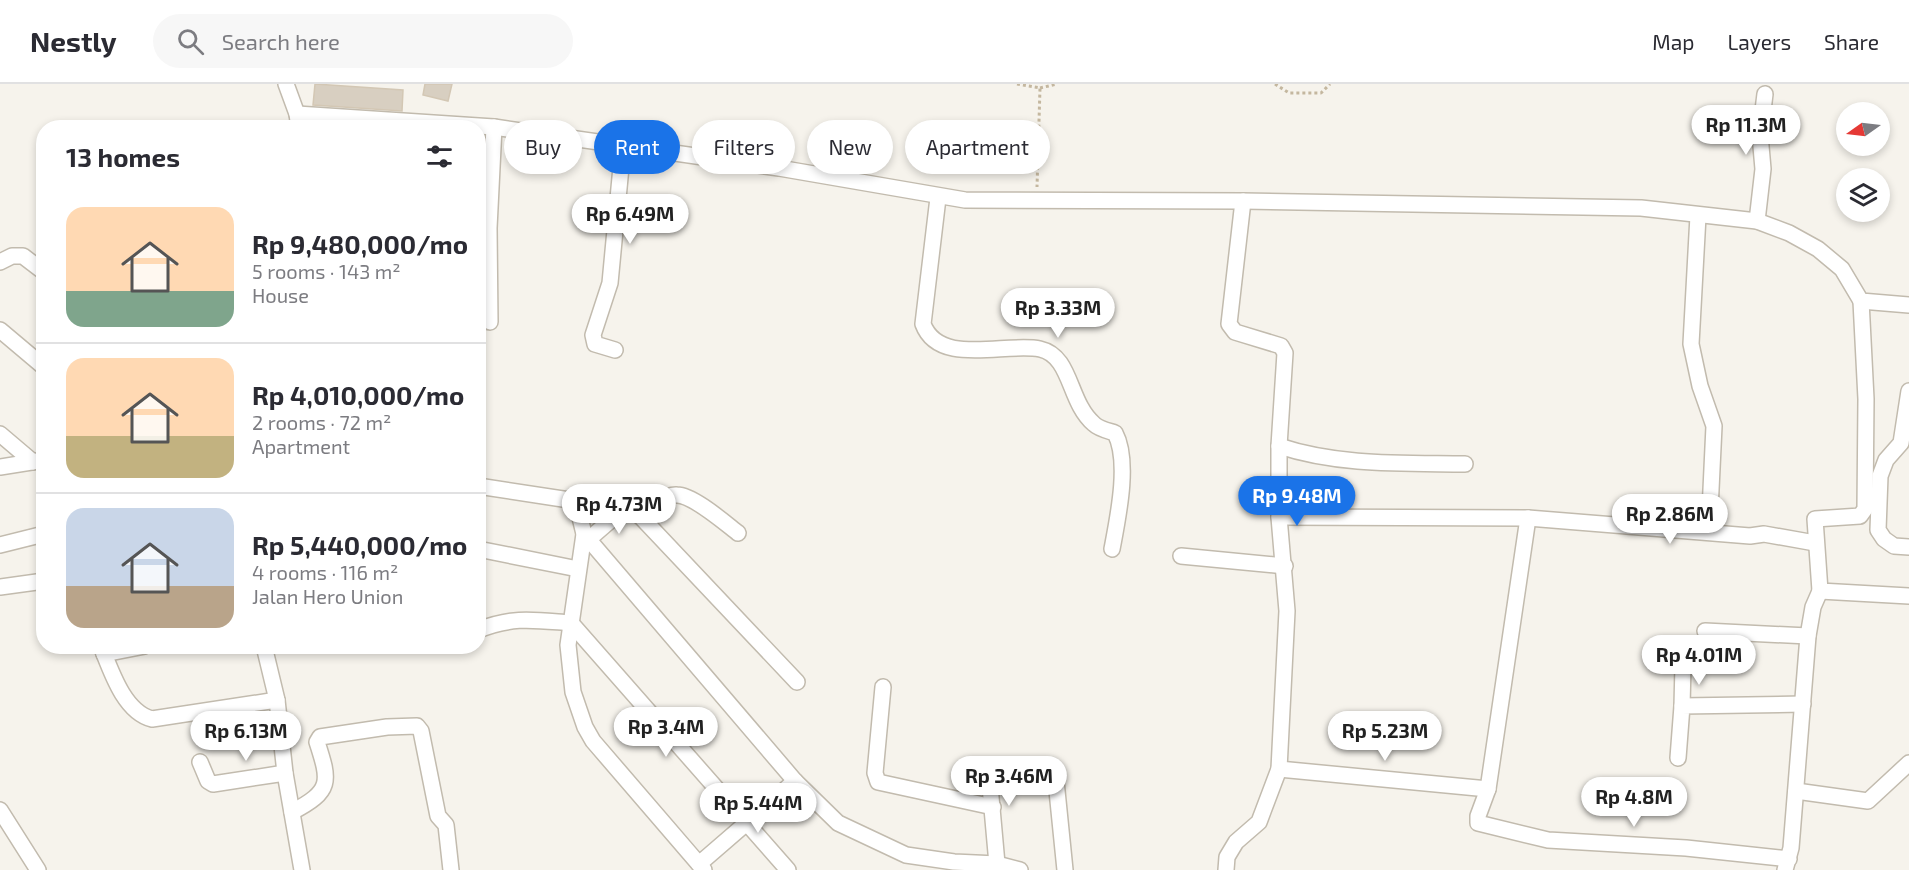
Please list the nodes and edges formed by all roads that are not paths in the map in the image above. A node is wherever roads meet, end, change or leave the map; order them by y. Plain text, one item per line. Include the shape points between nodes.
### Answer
1 (286, 84) edge
2 (1765, 94) dead end
3 (298, 120) edge
4 (486, 127) edge
5 (494, 127) junction
6 (594, 142) edge
7 (680, 154) edge
8 (620, 174) edge
9 (938, 198) junction
10 (1243, 201) junction
11 (1698, 216) junction
12 (1757, 221) junction
13 (0, 262) edge
14 (36, 266) edge
15 (1861, 301) junction
16 (1909, 305) edge
17 (490, 322) dead end
18 (0, 330) edge
19 (615, 350) dead end
20 (36, 360) edge
21 (1909, 391) edge
22 (0, 434) edge
23 (1279, 446) junction
24 (36, 460) edge
25 (36, 461) edge
26 (1465, 464) dead end
27 (0, 467) edge
28 (486, 487) edge
29 (576, 501) junction
30 (627, 506) junction
31 (1279, 517) junction
32 (641, 518) junction
33 (1528, 518) junction
34 (1709, 532) junction
35 (738, 533) dead end
36 (36, 536) edge
37 (587, 536) junction
38 (1815, 543) junction
39 (0, 545) edge
40 (1909, 547) edge
41 (1112, 549) dead end
42 (486, 551) edge
43 (1182, 556) dead end
44 (1285, 566) junction
45 (579, 569) junction
46 (36, 582) edge
47 (0, 587) edge
48 (1820, 591) junction
49 (1909, 596) edge
50 (571, 622) junction
51 (486, 627) edge
52 (1705, 631) dead end
53 (1808, 636) junction
54 (105, 654) edge
55 (266, 654) edge
56 (1683, 665) dead end
57 (797, 682) dead end
58 (883, 687) dead end
59 (277, 700) junction
60 (1803, 704) junction
61 (1682, 706) junction
62 (1678, 758) dead end
63 (200, 762) dead end
64 (1909, 763) edge
65 (1279, 769) junction
66 (285, 773) junction
67 (795, 781) junction
68 (1488, 789) junction
69 (1796, 791) junction
70 (993, 807) junction
71 (292, 812) junction
72 (2, 815) edge
73 (745, 824) junction
74 (906, 855) junction
75 (998, 864) junction
76 (1787, 865) edge
77 (701, 867) edge
78 (38, 870) edge
79 (302, 870) edge
80 (451, 870) edge
81 (788, 870) edge
82 (900, 870) edge
83 (1020, 870) edge
84 (1065, 870) edge
85 (1226, 870) edge

1 - 3 street
2 - 12 street
4 - 5 street
5 - 6 street
5 - 17 street via 489,206
7 - 9 street
8 - 19 street via 610,283 592,335 595,344
9 - 10 street
9 - 41 street via 923,324 927,335 937,345 993,351 1039,349 1062,363 1075,401 1095,426 1115,433 1122,446
10 - 11 street via 1641,208
10 - 23 street via 1229,324 1235,332 1281,346 1285,353
11 - 12 street
11 - 34 street via 1691,345 1714,426
12 - 15 street via 1818,249 1842,269
13 - 14 street via 23,256
15 - 16 street
15 - 38 street via 1866,399 1864,509 1860,516 1817,517
18 - 20 street
21 - 40 street via 1901,443 1886,460 1880,476 1878,530 1894,546
22 - 24 street
23 - 26 street via 1370,462
23 - 31 street
25 - 27 street
28 - 29 street
29 - 30 street
29 - 37 street
30 - 32 street
30 - 37 street
31 - 33 street
31 - 44 street
32 - 35 street via 655,504 679,494
32 - 57 street
33 - 34 street
33 - 68 street
34 - 38 street via 1764,534
36 - 39 street
37 - 45 street
37 - 67 street
38 - 48 street
42 - 45 street
43 - 44 street
44 - 65 street via 1287,611
45 - 50 street
46 - 47 street
48 - 49 street
48 - 53 street
50 - 51 street via 516,619
50 - 73 street
50 - 77 street via 568,662 585,727
52 - 53 street
53 - 60 street
54 - 59 street via 131,706 142,717 152,719
55 - 59 street
56 - 61 street
58 - 70 street via 875,773 878,782
59 - 66 street
60 - 61 street
60 - 69 street
61 - 62 street
63 - 66 street via 208,782 213,784
64 - 69 street via 1869,801
65 - 68 street
65 - 85 street via 1259,822 1236,842 1227,857
66 - 71 street
67 - 73 street
67 - 74 street via 838,824
68 - 76 street via 1478,816 1478,823 1483,826 1548,840 1686,848
69 - 76 street
70 - 75 street
70 - 84 street via 990,786 1003,773 1050,768 1054,771
71 - 79 street
71 - 80 street via 323,793 327,781 317,742 320,736 417,726 438,816 446,825
72 - 78 street
73 - 77 street
73 - 81 street
74 - 75 street
74 - 82 street
75 - 83 street

